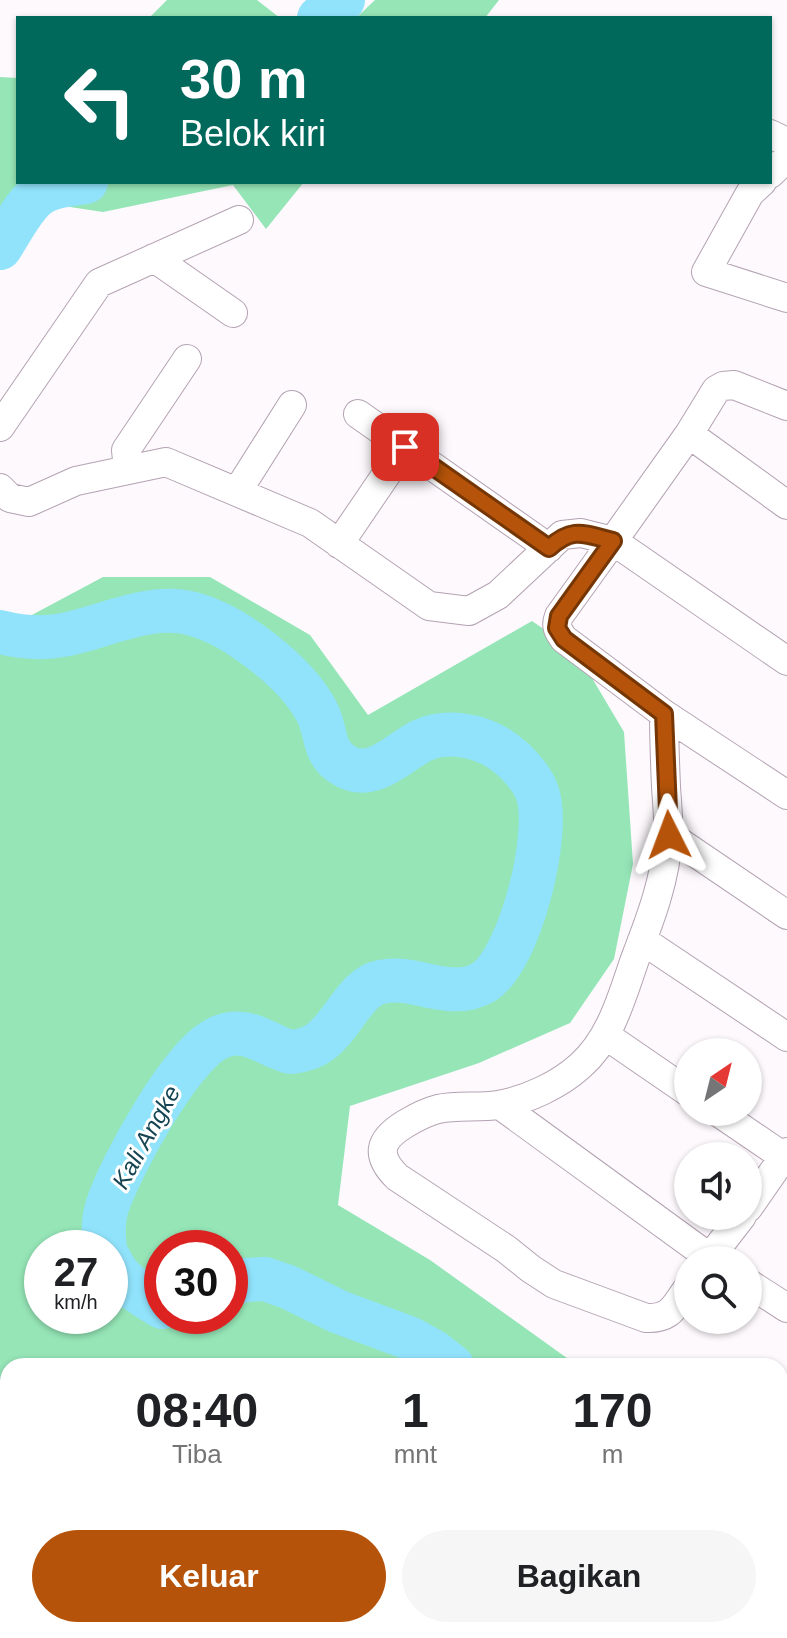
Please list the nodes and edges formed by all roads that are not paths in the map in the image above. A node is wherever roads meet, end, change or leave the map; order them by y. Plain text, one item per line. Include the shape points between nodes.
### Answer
1 (787, 158) edge
2 (772, 172) edge
3 (760, 184) edge
4 (239, 220) dead end
5 (154, 258) junction
6 (787, 298) edge
7 (233, 313) dead end
8 (187, 359) dead end
9 (292, 405) dead end
10 (787, 406) edge
11 (358, 414) dead end
12 (0, 427) edge
13 (689, 434) junction
14 (405, 447) junction
15 (128, 470) junction
16 (0, 488) edge
17 (237, 492) junction
18 (787, 505) edge
19 (613, 541) junction
20 (339, 544) junction
21 (549, 548) junction
22 (787, 661) edge
23 (664, 714) junction
24 (787, 795) edge
25 (669, 835) junction
26 (787, 915) edge
27 (642, 940) junction
28 (605, 1035) junction
29 (787, 1037) edge
30 (674, 1082) edge
31 (500, 1105) junction
32 (735, 1126) edge
33 (783, 1165) edge
34 (762, 1191) edge
35 (693, 1246) edge
36 (762, 1292) edge
37 (674, 1307) edge
38 (787, 1308) edge

1 - 2 street
3 - 6 street via 706,272
4 - 5 street
5 - 7 street
5 - 12 street via 99,283
8 - 15 street via 126,450
9 - 17 street
10 - 13 street via 734,385 723,386
11 - 14 street
13 - 18 street
13 - 19 street
14 - 20 street
14 - 21 street
15 - 16 street via 76,481 29,502 10,498
15 - 17 street via 166,462
17 - 20 street via 310,523
19 - 21 street via 581,533 562,535
19 - 22 street
19 - 23 street via 559,616 557,628 564,639
20 - 21 street via 429,606 469,611 498,595
23 - 24 street
23 - 25 street
25 - 26 street
25 - 27 street
27 - 28 street
27 - 29 street
28 - 30 street
28 - 31 street via 566,1077
31 - 35 street
31 - 37 street via 439,1109 418,1116 384,1143 387,1167 554,1284 646,1318 659,1319
32 - 33 street
33 - 34 street
36 - 38 street

